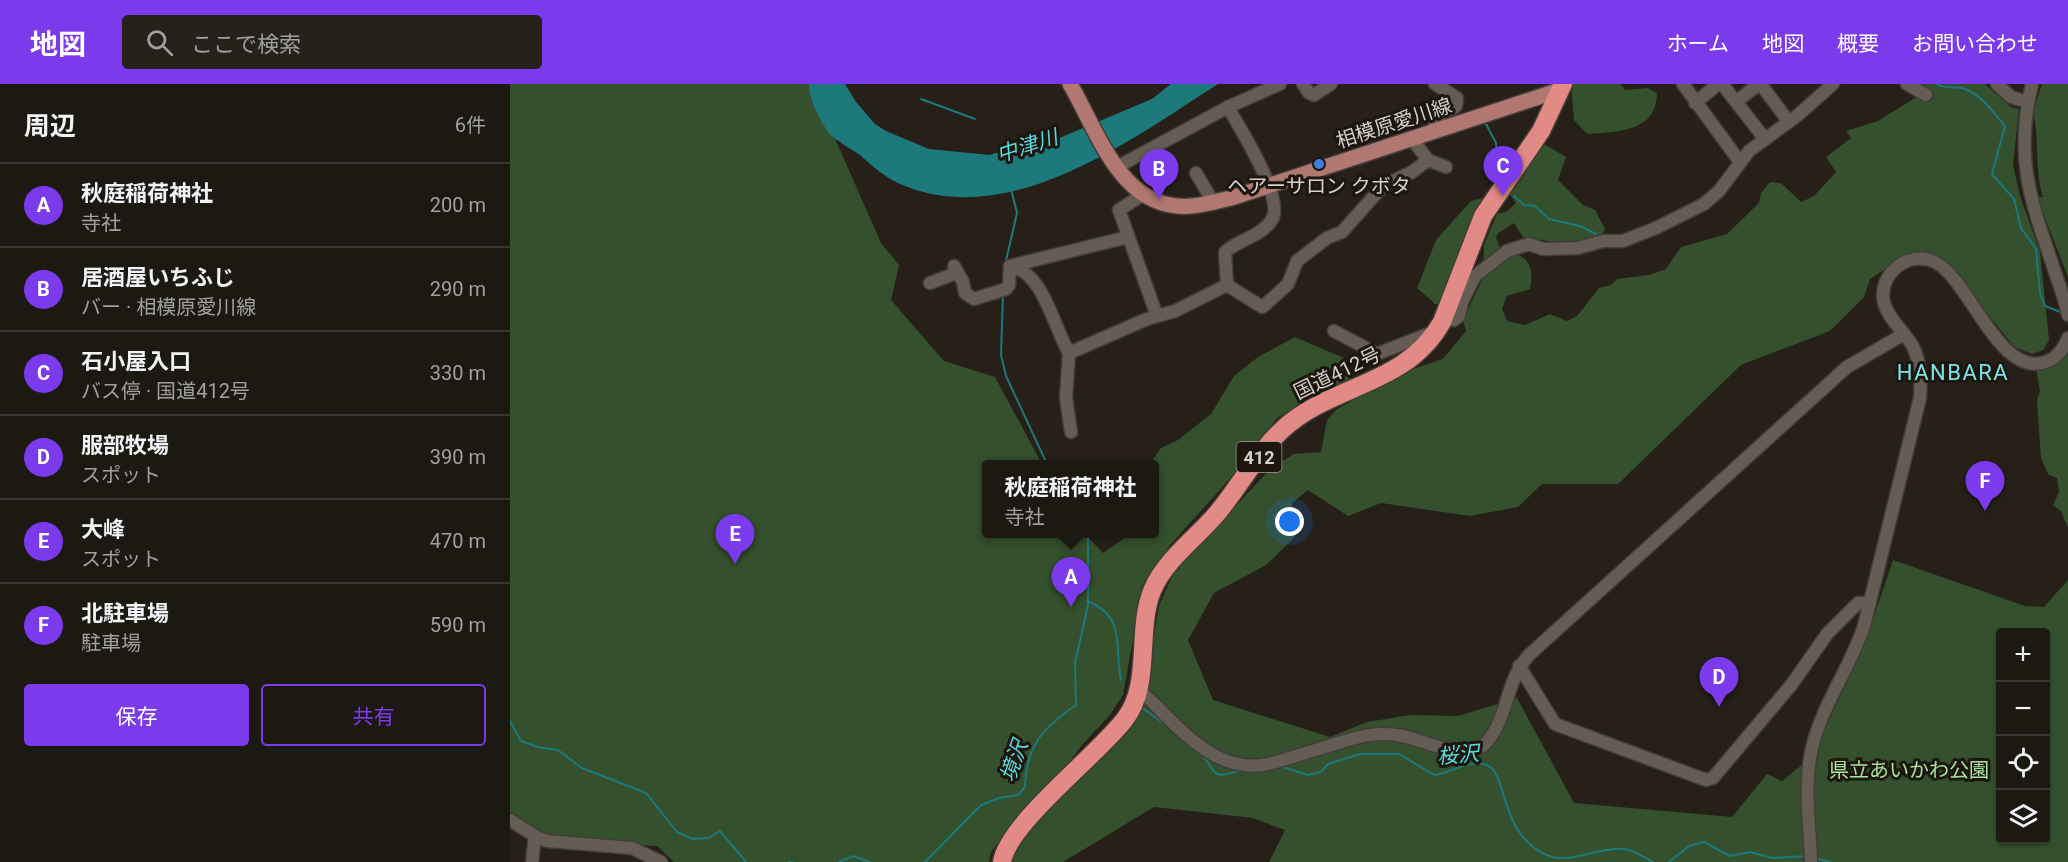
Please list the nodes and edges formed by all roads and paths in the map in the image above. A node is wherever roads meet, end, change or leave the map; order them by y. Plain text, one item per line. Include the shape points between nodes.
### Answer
1 (1070, 84) edge
2 (1280, 84) edge
3 (1303, 84) edge
4 (1331, 84) edge
5 (1434, 84) edge
6 (1683, 84) edge
7 (1720, 84) edge
8 (1833, 84) edge
9 (1907, 84) edge
10 (1997, 84) edge
11 (2032, 84) edge
12 (1562, 87) edge
13 (1926, 95) dead end
14 (1737, 101) junction
15 (1695, 102) junction
16 (2028, 102) junction
17 (1228, 107) junction
18 (1789, 122) junction
19 (1430, 134) junction
20 (1765, 139) junction
21 (1412, 140) junction
22 (1428, 160) junction
23 (1740, 162) junction
24 (1117, 167) junction
25 (1446, 167) dead end
26 (1196, 172) dead end
27 (1269, 185) junction
28 (1142, 195) junction
29 (1213, 202) junction
30 (1128, 237) junction
31 (1010, 266) junction
32 (933, 279) dead end
33 (1227, 285) junction
34 (2068, 312) edge
35 (1157, 316) junction
36 (1444, 317) junction
37 (1334, 331) dead end
38 (1904, 334) junction
39 (1433, 338) junction
40 (2068, 338) edge
41 (1069, 353) junction
42 (1071, 432) dead end
43 (1870, 603) junction
44 (1519, 666) junction
45 (1138, 688) junction
46 (510, 820) edge
47 (535, 836) junction
48 (1811, 856) edge
49 (532, 862) edge
50 (661, 862) edge
51 (1002, 862) edge

1 - 24 main road
2 - 17 street
3 - 4 street via 1311,95
5 - 19 street via 1457,98 1456,106 1441,116
6 - 15 street
7 - 14 street
7 - 15 street
8 - 18 street
9 - 13 street
10 - 16 street via 2011,98
11 - 16 street
12 - 19 main road, 相模原愛川線
12 - 36 highway, 国道412号 / 412 via 1540,131 1483,216
14 - 18 street via 1759,84
14 - 20 street
15 - 23 street
16 - 34 street via 2023,150 2026,181
17 - 24 street
17 - 27 street
18 - 20 street
19 - 21 main road, 相模原愛川線
20 - 23 street
21 - 22 street
21 - 27 main road, 相模原愛川線
22 - 25 street
22 - 33 street via 1383,186 1342,232 1327,238 1297,261 1288,284 1269,303 1262,307
23 - 36 street via 1713,197 1656,228 1623,240 1578,248 1543,249 1529,244 1507,251 1475,276 1459,316 1454,320
24 - 28 main road
26 - 29 street
27 - 29 main road, 相模原愛川線
27 - 33 street via 1276,203 1274,217 1264,228 1225,252
28 - 29 main road, 相模原愛川線 via 1178,206
28 - 30 street via 1119,210
30 - 31 street
30 - 35 street
31 - 32 street via 1009,285 1002,291 974,298 966,295 955,270
31 - 41 street via 1018,267 1039,288
33 - 35 street
35 - 41 street
36 - 39 highway, 国道412号 / 412
37 - 39 street via 1377,354 1428,334
38 - 40 street via 1884,301 1887,279 1901,263 1925,258 1951,275 1998,341 2022,360 2033,364 2050,360
38 - 43 street via 1917,359 1920,398
38 - 44 street via 1840,373
39 - 45 highway, 国道412号 / 412 via 1394,372 1307,412 1284,428 1266,448 1153,590 1146,611
41 - 42 street via 1066,398
43 - 44 street via 1858,603 1827,634 1792,684 1713,778 1706,780 1555,724
43 - 48 street via 1856,648 1812,746 1807,785
44 - 45 street via 1497,729 1474,750 1453,751 1386,734 1361,736 1262,765 1239,765 1217,758
45 - 51 highway, 国道412号 / 412 via 1127,716 1016,831
46 - 47 street
47 - 49 street
47 - 50 street via 559,843 632,848

